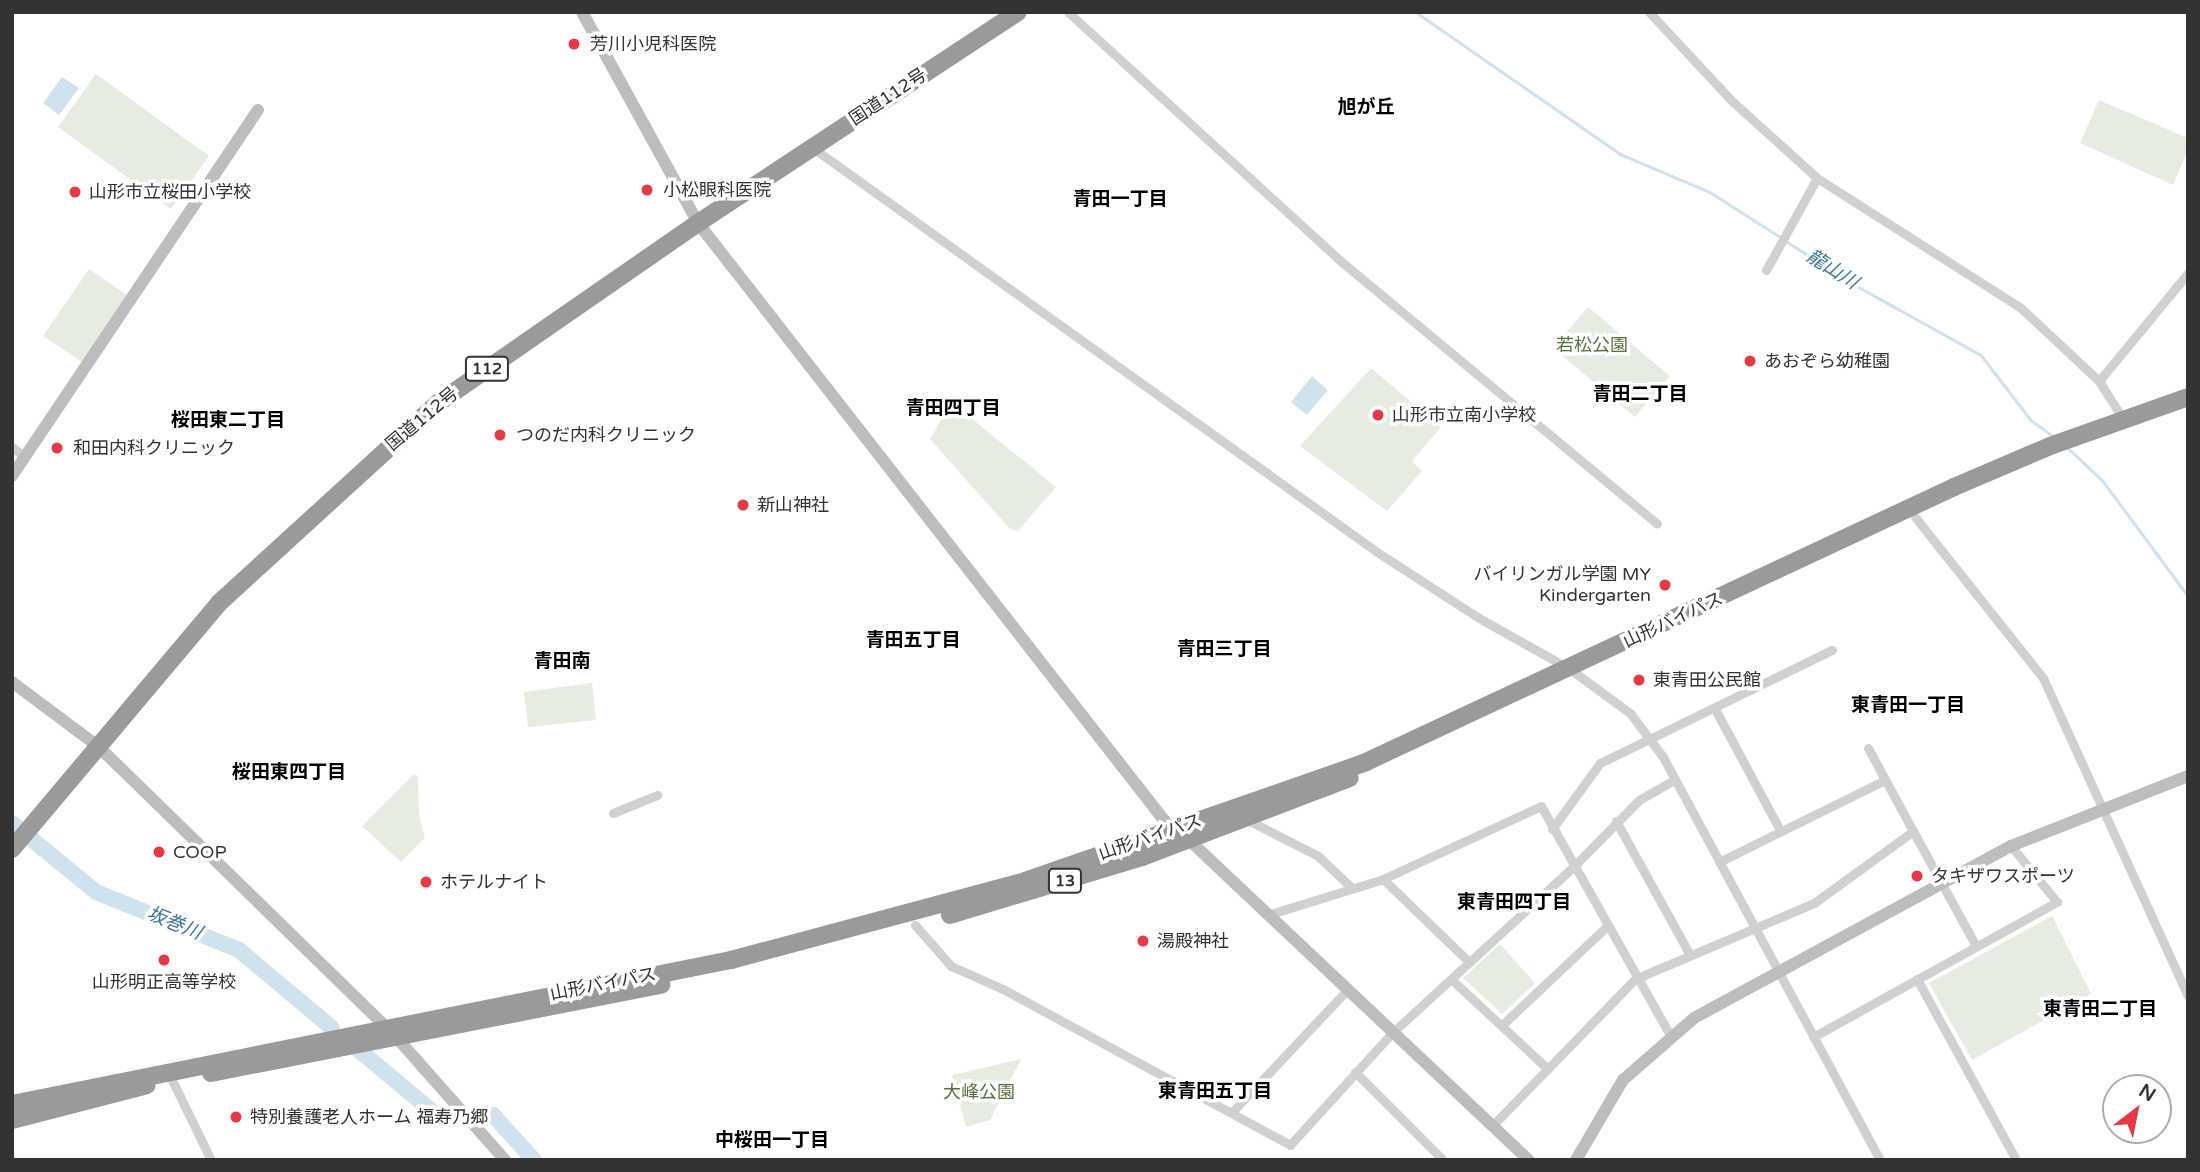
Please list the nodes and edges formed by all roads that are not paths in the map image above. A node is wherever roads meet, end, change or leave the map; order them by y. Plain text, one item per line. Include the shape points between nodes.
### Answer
1 (582, 12) edge
2 (1018, 12) edge
3 (1068, 12) edge
4 (1649, 12) edge
5 (258, 110) dead end
6 (812, 147) junction
7 (1817, 178) junction
8 (698, 223) junction
9 (1766, 270) dead end
10 (2188, 273) edge
11 (2099, 381) junction
12 (2188, 397) edge
13 (2188, 409) edge
14 (2123, 419) junction
15 (2098, 434) junction
16 (12, 447) edge
17 (2052, 452) junction
18 (25, 457) junction
19 (12, 476) edge
20 (1915, 517) junction
21 (1657, 524) dead end
22 (1832, 650) dead end
23 (1575, 673) junction
24 (12, 682) edge
25 (1715, 709) junction
26 (1651, 739) junction
27 (99, 747) junction
28 (1868, 748) dead end
29 (2188, 776) edge
30 (1674, 780) junction
31 (1883, 781) junction
32 (657, 795) dead end
33 (2099, 809) junction
34 (613, 813) dead end
35 (1242, 818) junction
36 (1616, 821) junction
37 (1171, 829) junction
38 (1552, 829) junction
39 (1780, 830) junction
40 (1913, 831) junction
41 (1188, 839) junction
42 (15, 845) edge
43 (2011, 846) junction
44 (1718, 862) junction
45 (1573, 867) junction
46 (1383, 879) junction
47 (1942, 883) junction
48 (1352, 888) junction
49 (1267, 915) junction
50 (915, 925) junction
51 (1606, 927) junction
52 (1755, 929) junction
53 (1976, 946) junction
54 (1690, 955) junction
55 (1469, 962) junction
56 (1777, 972) junction
57 (1451, 979) junction
58 (1635, 979) junction
59 (1917, 979) junction
60 (1347, 990) junction
61 (2188, 996) edge
62 (1503, 1025) junction
63 (390, 1032) junction
64 (1393, 1032) junction
65 (1670, 1035) junction
66 (1813, 1037) junction
67 (1548, 1069) junction
68 (1355, 1072) junction
69 (159, 1079) junction
70 (12, 1095) edge
71 (12, 1104) edge
72 (1232, 1112) junction
73 (12, 1114) edge
74 (12, 1120) edge
75 (1493, 1125) junction
76 (211, 1160) edge
77 (505, 1160) edge
78 (1443, 1160) edge
79 (1530, 1160) edge
80 (1576, 1160) edge
81 (1880, 1160) edge
82 (2016, 1160) edge

1 - 8 street
2 - 6 highway, 国道112号 / 112
3 - 21 street via 1343,263
4 - 7 street via 1731,100
5 - 18 street
6 - 8 highway, 国道112号 / 112
6 - 23 street via 1377,552
7 - 9 street
7 - 11 street via 2014,302
8 - 27 highway, 国道112号 / 112 via 438,403 240,581
8 - 37 street
10 - 11 street
11 - 14 street
12 - 14 highway, 山形バイパス / 13
13 - 15 highway, 山形バイパス / 13
14 - 15 highway, 山形バイパス / 13
15 - 17 highway, 山形バイパス / 13
16 - 18 street
17 - 20 highway, 山形バイパス / 13
17 - 23 highway, 山形バイパス / 13
18 - 19 street
20 - 23 highway, 山形バイパス / 13
20 - 33 street via 2043,678
22 - 25 street
23 - 26 street via 1610,695
23 - 35 highway, 山形バイパス / 13 via 1407,755
23 - 37 highway, 山形バイパス / 13 via 1366,762
24 - 27 street
25 - 26 street
25 - 39 street
26 - 30 street
26 - 38 street via 1601,763
27 - 42 highway, 国道112号 / 112
27 - 63 street
28 - 31 street
29 - 33 street
30 - 36 street via 1639,800
30 - 44 street
31 - 39 street
31 - 40 street
32 - 34 street
33 - 43 street
33 - 61 street
35 - 41 highway, 山形バイパス / 13
35 - 48 street via 1318,856
36 - 45 street
36 - 54 street
37 - 41 street
37 - 63 highway, 山形バイパス / 13 via 1025,881 895,919 731,960
38 - 45 street
38 - 46 street via 1541,806
39 - 44 street
40 - 47 street
40 - 52 street via 1814,903
41 - 49 street
41 - 50 highway, 山形バイパス / 13
43 - 47 street
43 - 53 street via 2057,902
44 - 52 street
45 - 51 street
45 - 55 street
46 - 48 street
46 - 55 street
47 - 53 street
47 - 56 street
48 - 49 street
49 - 60 street
50 - 63 highway, 山形バイパス / 13 via 722,973
50 - 72 street via 951,966 1003,989
51 - 58 street
51 - 62 street
52 - 54 street
52 - 56 street
53 - 59 street
54 - 58 street
55 - 57 street
56 - 65 street
56 - 66 street
57 - 62 street
57 - 64 street
58 - 65 street
58 - 67 street
59 - 66 street
59 - 82 street
60 - 64 street
60 - 72 street
62 - 67 street
63 - 69 highway, 山形バイパス / 13
63 - 77 street
64 - 68 street
64 - 75 street
65 - 80 street via 1623,1080
66 - 81 street
67 - 75 street
68 - 72 street via 1290,1144
68 - 78 street
69 - 70 highway
69 - 71 highway, 山形バイパス / 13
69 - 73 highway, 山形バイパス / 13
69 - 74 highway
69 - 76 street
75 - 79 street

